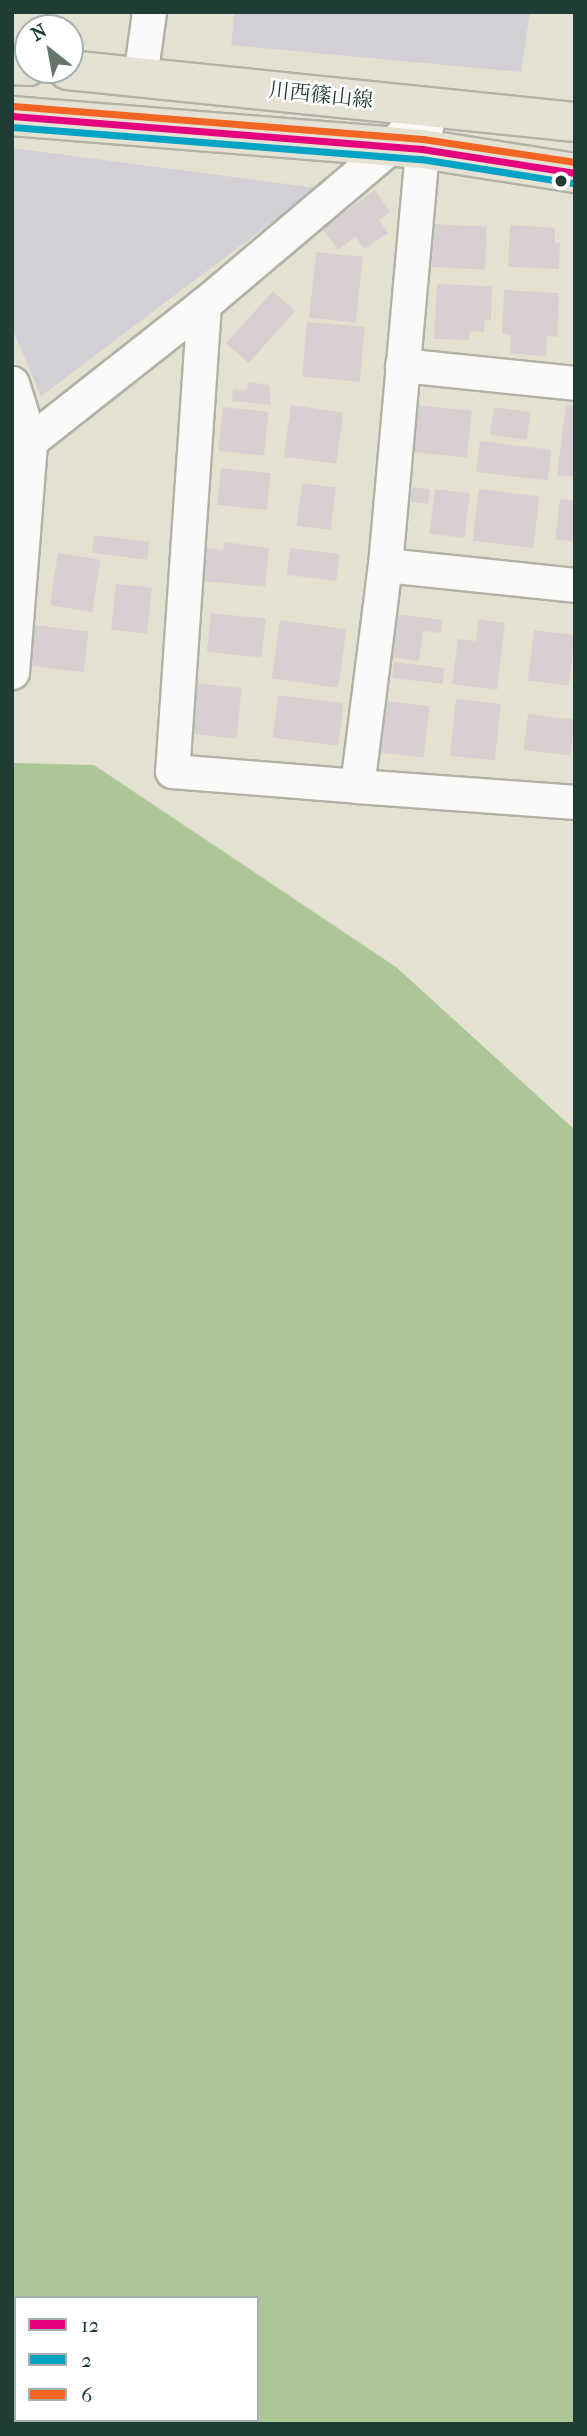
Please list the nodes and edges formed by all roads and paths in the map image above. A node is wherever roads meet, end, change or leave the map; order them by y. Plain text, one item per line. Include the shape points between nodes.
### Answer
1 (149, 12) edge
2 (84, 72) edge
3 (140, 77) junction
4 (430, 105) junction
5 (12, 116) edge
6 (575, 122) edge
7 (406, 148) junction
8 (575, 173) edge
9 (204, 304) junction
10 (402, 365) junction
11 (12, 383) edge
12 (575, 383) edge
13 (30, 442) junction
14 (385, 565) junction
15 (575, 585) edge
16 (12, 672) edge
17 (357, 786) junction
18 (575, 802) edge

1 - 3 street
2 - 3 main road, 川西篠山線
3 - 4 main road, 川西篠山線
4 - 6 main road, 川西篠山線
4 - 7 street
5 - 7 main road
7 - 8 main road
7 - 9 street
7 - 10 street
9 - 13 street
9 - 17 street via 172,771
10 - 12 street
10 - 14 street
11 - 13 street
13 - 16 street
14 - 15 street
14 - 17 street
17 - 18 street

